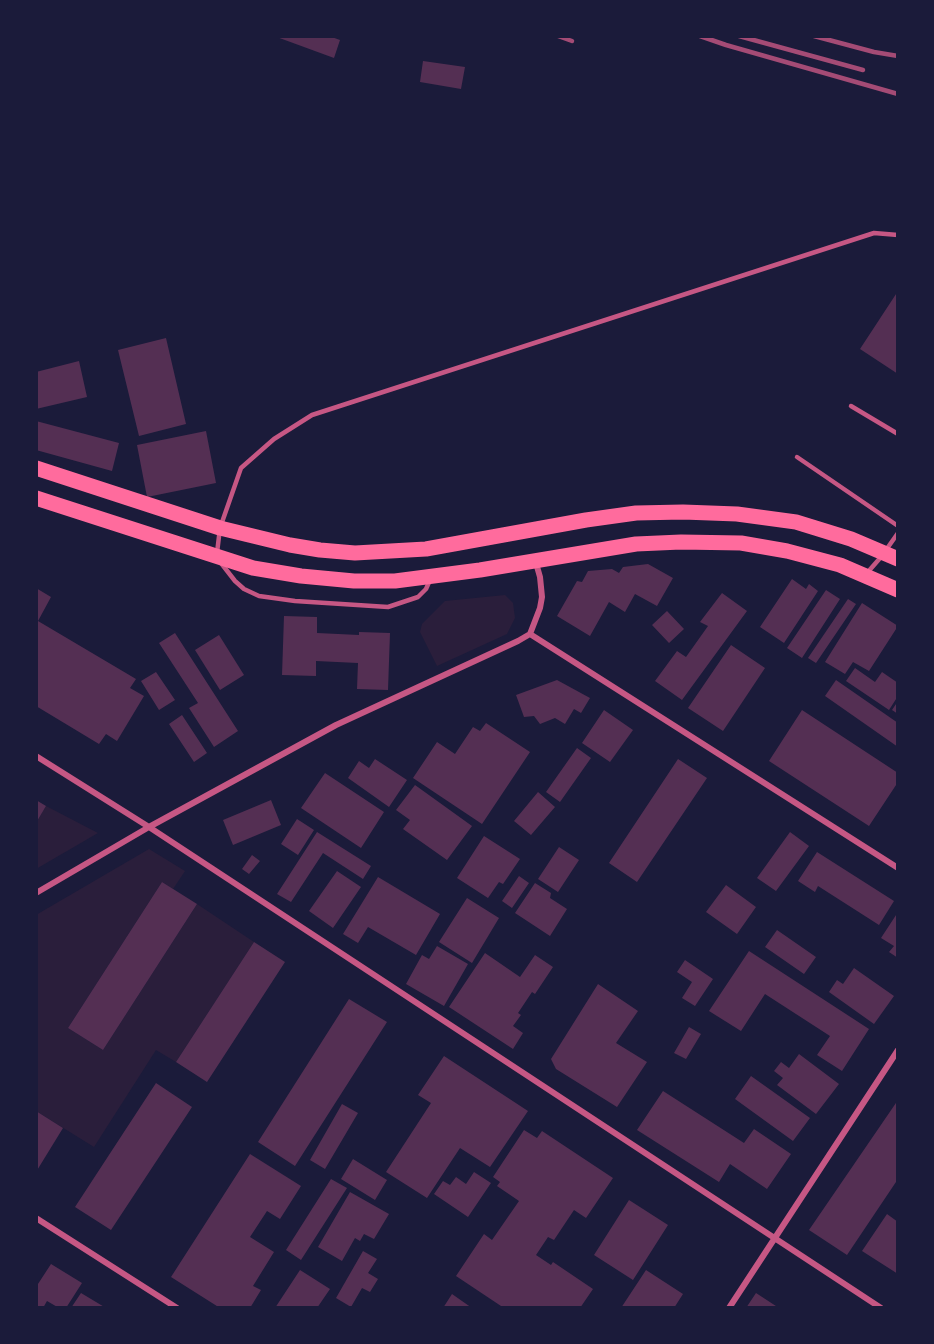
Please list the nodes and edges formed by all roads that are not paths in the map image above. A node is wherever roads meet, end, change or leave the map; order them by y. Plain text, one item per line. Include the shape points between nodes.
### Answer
1 (898, 235) edge
2 (851, 406) dead end
3 (898, 434) edge
4 (797, 458) dead end
5 (36, 468) edge
6 (36, 498) edge
7 (898, 526) edge
8 (220, 528) junction
9 (898, 533) edge
10 (217, 556) junction
11 (891, 556) edge
12 (535, 560) junction
13 (866, 575) junction
14 (432, 576) junction
15 (898, 590) edge
16 (530, 634) junction
17 (36, 756) edge
18 (149, 827) junction
19 (898, 867) edge
20 (36, 893) edge
21 (898, 1050) edge
22 (36, 1218) edge
23 (775, 1239) junction
24 (177, 1308) edge
25 (729, 1308) edge
26 (881, 1308) edge

1 - 8 lane via 874,232 312,415 274,439 241,468
2 - 3 lane
4 - 7 lane
5 - 8 main road
6 - 10 main road
8 - 10 lane
8 - 11 main road via 320,550 393,552 636,513 737,514 796,522
9 - 11 lane
10 - 14 main road via 253,568 318,578 395,581
10 - 14 lane via 244,589 260,596 295,601 388,606 418,597
11 - 13 lane
12 - 13 main road via 636,544 741,543 787,551
12 - 14 main road
12 - 16 street via 542,597
13 - 15 main road
16 - 18 street via 336,725
16 - 19 street
17 - 18 street
18 - 20 street
18 - 23 street
21 - 23 street
22 - 24 street
23 - 25 street
23 - 26 street

